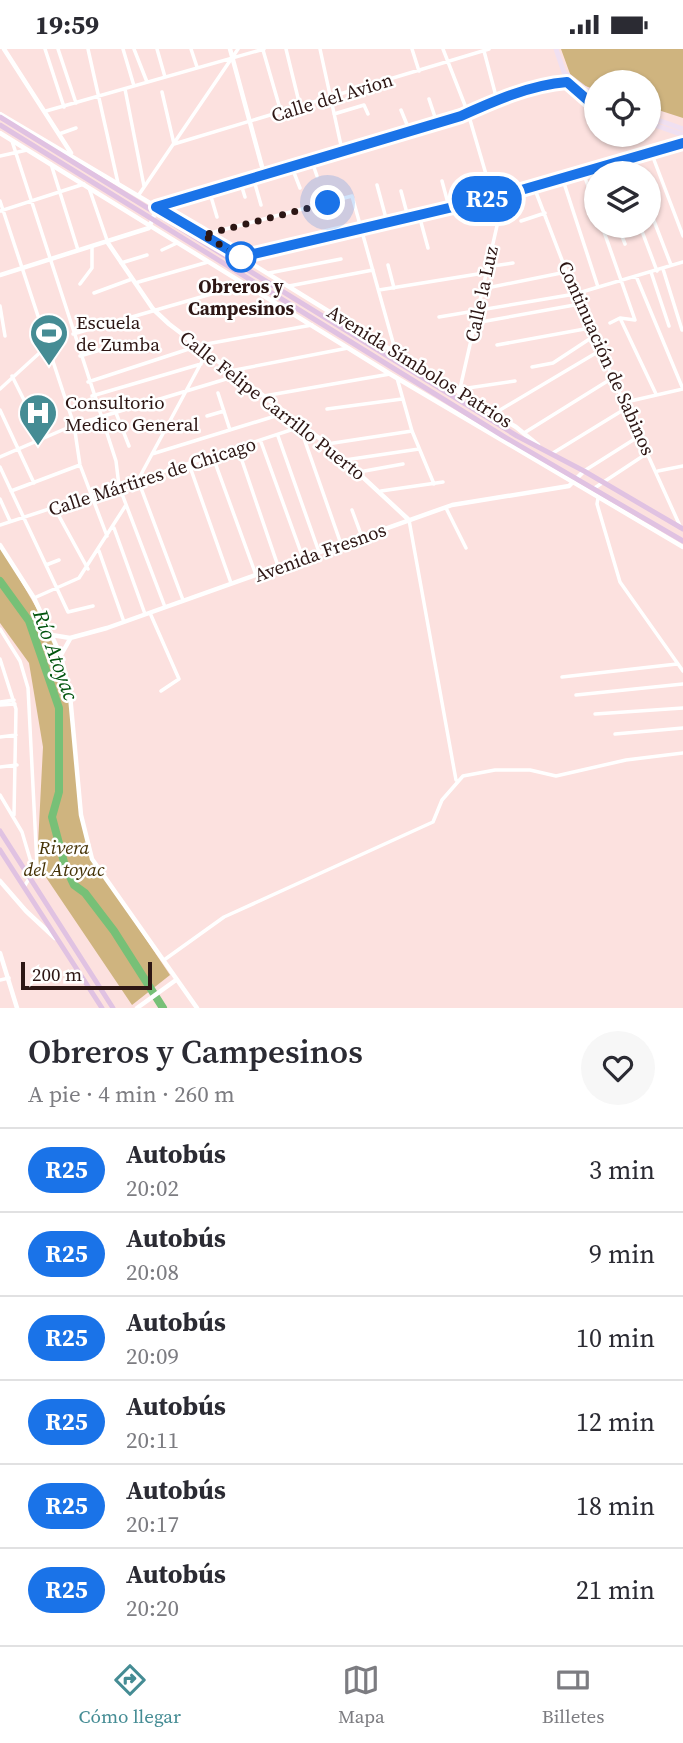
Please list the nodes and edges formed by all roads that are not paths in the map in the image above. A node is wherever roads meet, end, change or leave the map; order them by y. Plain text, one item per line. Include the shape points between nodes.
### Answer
1 (4, 49) edge
2 (45, 49) edge
3 (58, 49) edge
4 (88, 49) edge
5 (122, 49) edge
6 (134, 49) edge
7 (157, 49) edge
8 (191, 49) edge
9 (230, 49) edge
10 (238, 49) edge
11 (263, 49) edge
12 (286, 49) edge
13 (320, 49) edge
14 (412, 49) edge
15 (443, 49) edge
16 (556, 49) edge
17 (486, 50) edge
18 (232, 57) junction
19 (447, 62) junction
20 (197, 67) junction
21 (419, 71) junction
22 (165, 77) junction
23 (569, 81) junction
24 (147, 82) junction
25 (134, 86) junction
26 (125, 88) junction
27 (584, 90) edge
28 (162, 92) dead end
29 (100, 95) junction
30 (331, 97) junction
31 (584, 97) edge
32 (429, 99) dead end
33 (497, 100) junction
34 (76, 103) junction
35 (300, 106) junction
36 (64, 107) junction
37 (401, 110) dead end
38 (46, 111) junction
39 (281, 112) junction
40 (468, 113) junction
41 (334, 114) junction
42 (368, 114) dead end
43 (0, 115) edge
44 (661, 121) edge
45 (250, 122) junction
46 (437, 123) junction
47 (0, 125) edge
48 (661, 127) edge
49 (76, 128) dead end
50 (683, 129) edge
51 (410, 132) junction
52 (0, 133) edge
53 (59, 134) junction
54 (683, 135) edge
55 (12, 141) junction
56 (174, 143) junction
57 (683, 143) edge
58 (27, 150) junction
59 (342, 150) junction
60 (16, 152) junction
61 (651, 152) junction
62 (0, 156) edge
63 (73, 157) junction
64 (312, 159) junction
65 (630, 159) joint
66 (623, 161) edge
67 (51, 164) junction
68 (291, 165) junction
69 (81, 169) junction
70 (583, 172) edge
71 (264, 174) junction
72 (317, 176) dead end
73 (253, 177) junction
74 (562, 177) junction
75 (86, 181) junction
76 (240, 181) junction
77 (442, 181) dead end
78 (118, 183) junction
79 (377, 185) dead end
80 (144, 186) junction
81 (534, 187) junction
82 (89, 188) junction
83 (300, 188) dead end
84 (209, 190) junction
85 (401, 191) dead end
86 (59, 193) junction
87 (120, 195) junction
88 (504, 195) junction
89 (138, 196) junction
90 (245, 197) dead end
91 (493, 198) junction
92 (0, 201) edge
93 (31, 202) junction
94 (261, 205) dead end
95 (449, 207) junction
96 (154, 210) junction
97 (1, 211) edge
98 (545, 213) junction
99 (419, 215) junction
100 (408, 217) junction
101 (217, 218) dead end
102 (171, 220) junction
103 (522, 221) dead end
104 (387, 222) junction
105 (153, 223) junction
106 (363, 228) junction
107 (203, 235) junction
108 (683, 236) edge
109 (606, 238) edge
110 (623, 238) edge
111 (645, 238) edge
112 (660, 238) edge
113 (108, 243) junction
114 (177, 243) junction
115 (625, 244) dead end
116 (92, 248) junction
117 (428, 248) dead end
118 (162, 250) dead end
119 (78, 252) junction
120 (147, 255) dead end
121 (241, 257) junction
122 (341, 259) dead end
123 (51, 260) junction
124 (208, 262) junction
125 (683, 262) edge
126 (121, 263) junction
127 (513, 263) dead end
128 (388, 265) dead end
129 (671, 266) junction
130 (22, 269) junction
131 (663, 269) junction
132 (373, 270) junction
133 (485, 270) junction
134 (657, 271) junction
135 (567, 272) junction
136 (651, 272) junction
137 (267, 273) junction
138 (0, 275) edge
139 (636, 276) junction
140 (133, 281) junction
141 (621, 281) junction
142 (80, 284) dead end
143 (247, 284) junction
144 (288, 286) junction
145 (598, 287) junction
146 (394, 288) junction
147 (482, 289) junction
148 (379, 290) junction
149 (94, 293) dead end
150 (575, 295) junction
151 (580, 304) junction
152 (0, 306) edge
153 (153, 309) junction
154 (478, 310) junction
155 (439, 317) dead end
156 (620, 318) junction
157 (475, 323) junction
158 (610, 323) dead end
159 (312, 325) junction
160 (669, 326) dead end
161 (590, 328) junction
162 (682, 330) edge
163 (73, 334) junction
164 (5, 336) dead end
165 (594, 336) junction
166 (497, 345) dead end
167 (46, 347) junction
168 (107, 348) dead end
169 (198, 348) junction
170 (348, 348) junction
171 (601, 350) junction
172 (396, 353) junction
173 (206, 354) junction
174 (80, 356) junction
175 (201, 364) junction
176 (532, 367) dead end
177 (230, 372) junction
178 (390, 374) junction
179 (12, 376) junction
180 (236, 376) junction
181 (614, 377) junction
182 (397, 378) junction
183 (88, 381) junction
184 (515, 381) dead end
185 (0, 389) edge
186 (683, 389) edge
187 (460, 391) junction
188 (187, 392) junction
189 (218, 393) dead end
190 (656, 394) junction
191 (92, 396) junction
192 (264, 396) junction
193 (402, 399) junction
194 (627, 404) junction
195 (327, 409) dead end
196 (0, 410) edge
197 (224, 411) junction
198 (287, 412) junction
199 (116, 414) junction
200 (493, 414) junction
201 (206, 416) dead end
202 (100, 417) junction
203 (74, 425) junction
204 (302, 427) junction
205 (230, 430) junction
206 (412, 431) junction
207 (524, 433) junction
208 (641, 435) junction
209 (278, 436) junction
210 (503, 436) junction
211 (43, 438) junction
212 (261, 442) junction
213 (327, 444) junction
214 (129, 446) dead end
215 (509, 446) junction
216 (19, 449) junction
217 (237, 449) junction
218 (419, 449) junction
219 (544, 450) junction
220 (649, 452) junction
221 (553, 453) junction
222 (150, 455) junction
223 (0, 457) edge
224 (213, 457) junction
225 (345, 460) junction
226 (189, 464) junction
227 (403, 464) dead end
228 (80, 465) junction
229 (683, 466) edge
230 (0, 467) edge
231 (584, 471) junction
232 (658, 471) junction
233 (359, 472) junction
234 (138, 480) junction
235 (575, 481) junction
236 (443, 482) dead end
237 (602, 482) junction
238 (34, 483) junction
239 (434, 484) junction
240 (119, 486) junction
241 (593, 489) junction
242 (11, 491) junction
243 (381, 491) junction
244 (90, 495) junction
245 (598, 497) junction
246 (0, 499) edge
247 (126, 505) junction
248 (54, 507) junction
249 (446, 508) junction
250 (352, 510) dead end
251 (23, 517) junction
252 (409, 520) junction
253 (9, 521) junction
254 (0, 525) edge
255 (113, 526) junction
256 (682, 529) edge
257 (107, 536) junction
258 (362, 537) junction
259 (683, 541) edge
260 (341, 544) junction
261 (0, 545) edge
262 (683, 547) edge
263 (466, 548) dead end
264 (99, 551) junction
265 (319, 552) junction
266 (303, 558) junction
267 (59, 560) dead end
268 (46, 565) junction
269 (278, 566) junction
270 (88, 569) junction
271 (256, 575) junction
272 (231, 583) junction
273 (57, 589) junction
274 (34, 598) junction
275 (183, 600) junction
276 (93, 606) dead end
277 (165, 607) junction
278 (148, 614) junction
279 (124, 622) junction
280 (0, 629) edge
281 (52, 635) junction
282 (70, 638) junction
283 (61, 656) junction
284 (1, 662) edge
285 (677, 664) junction
286 (683, 671) edge
287 (562, 677) dead end
288 (683, 684) edge
289 (162, 691) dead end
290 (576, 695) dead end
291 (15, 702) junction
292 (0, 704) edge
293 (683, 708) edge
294 (595, 714) dead end
295 (683, 729) edge
296 (615, 734) dead end
297 (16, 735) junction
298 (0, 737) edge
299 (683, 753) edge
300 (16, 765) junction
301 (0, 767) edge
302 (457, 781) junction
303 (0, 795) edge
304 (14, 815) junction
305 (0, 831) edge
306 (0, 850) edge
307 (33, 874) junction
308 (0, 881) edge
309 (24, 887) junction
310 (59, 940) junction
311 (0, 953) edge
312 (162, 961) junction
313 (9, 978) junction
314 (0, 980) edge
315 (176, 980) junction
316 (112, 1006) edge
317 (138, 1007) edge
318 (17, 1008) edge
319 (102, 1008) edge
320 (122, 1008) edge
321 (197, 1008) edge

1 - 38 street
2 - 36 street
3 - 34 street
4 - 29 street
5 - 25 street
6 - 24 street
7 - 22 street
8 - 20 street
9 - 18 street
10 - 18 street
11 - 18 street
11 - 39 street
12 - 35 street
13 - 30 street
14 - 21 street
15 - 19 street
16 - 23 main road
17 - 19 street, Calle del Avion
17 - 33 street
18 - 20 street
18 - 45 street
18 - 56 street
19 - 21 street, Calle del Avion
19 - 40 street
20 - 22 street
21 - 30 street, Calle del Avion
22 - 24 street
23 - 27 main road
23 - 31 main road via 569,87
23 - 33 street
24 - 25 street
25 - 26 street
26 - 29 street
26 - 80 street
28 - 56 street
29 - 34 street
29 - 78 street
30 - 35 street, Calle del Avion
30 - 41 street
32 - 46 street
33 - 40 street
34 - 36 street
35 - 39 street, Calle del Avion
36 - 38 street
37 - 51 street
38 - 53 street
39 - 45 street, Calle del Avion
40 - 46 street
40 - 91 street
41 - 42 street via 365,106
41 - 59 street
43 - 63 street, Avenida Símbolos Patrios
43 - 69 main road, Avenida Símbolos Patrios
44 - 50 main road
45 - 56 street, Calle del Avion
45 - 71 street
46 - 51 street
47 - 75 main road, Avenida Símbolos Patrios
48 - 54 main road
49 - 53 street
51 - 59 street
52 - 55 street, Avenida Símbolos Patrios
53 - 63 street
55 - 58 street, Avenida Símbolos Patrios
55 - 60 street
56 - 80 street
57 - 61 street
58 - 60 street
58 - 67 street, Avenida Símbolos Patrios
59 - 64 street
60 - 62 street
60 - 93 street
61 - 65 street
61 - 108 street
63 - 69 street
63 - 78 street, Avenida Símbolos Patrios
64 - 68 street
64 - 72 street
65 - 66 street
67 - 75 street, Avenida Símbolos Patrios
67 - 86 street
68 - 71 street
68 - 83 street
69 - 87 main road, Avenida Símbolos Patrios
70 - 74 street
71 - 73 street
73 - 76 street
73 - 94 street
74 - 81 street
74 - 145 street
75 - 82 street, Avenida Símbolos Patrios
75 - 86 street
75 - 87 main road, Avenida Símbolos Patrios
76 - 84 street
76 - 90 street
77 - 95 street
78 - 87 street
78 - 89 street, Avenida Símbolos Patrios
79 - 104 street
80 - 89 street
81 - 88 street
81 - 98 street, Continuación de Sabinos
82 - 105 street, Avenida Símbolos Patrios
82 - 113 street
84 - 96 street
84 - 101 street
85 - 100 street
86 - 93 street
86 - 119 street
87 - 96 main road, Avenida Símbolos Patrios
87 - 105 main road, Avenida Símbolos Patrios
88 - 91 street
88 - 133 street, Calle la Luz
89 - 96 street, Avenida Símbolos Patrios
91 - 95 street
92 - 97 street
93 - 97 street
93 - 123 street
95 - 99 street
96 - 102 main road, Avenida Símbolos Patrios
96 - 105 street
97 - 130 street
98 - 103 street
98 - 135 street, Continuación de Sabinos
99 - 100 street
99 - 117 street
100 - 104 street
102 - 107 street, Avenida Símbolos Patrios
102 - 219 main road, Avenida Símbolos Patrios
104 - 106 street
105 - 113 street
105 - 114 street, Avenida Símbolos Patrios
105 - 210 main road, Avenida Símbolos Patrios
106 - 107 street via 352,196
106 - 121 street
106 - 132 street
107 - 121 street, Avenida Símbolos Patrios
109 - 141 street
110 - 115 street
111 - 134 street
112 - 129 street
113 - 116 street
113 - 126 street, Calle Felipe Carrillo Puerto
114 - 118 street
114 - 124 street, Avenida Símbolos Patrios
116 - 119 street
116 - 142 street via 92,268
119 - 123 street
120 - 126 street
121 - 137 street, Avenida Símbolos Patrios
122 - 137 street
123 - 130 street
123 - 163 street
124 - 140 street
124 - 143 street, Avenida Símbolos Patrios
125 - 129 street
126 - 140 street, Calle Felipe Carrillo Puerto
127 - 133 street
128 - 146 street
129 - 131 street
130 - 138 street
130 - 167 street
131 - 134 street
131 - 162 street
132 - 144 street
132 - 148 street
133 - 146 street
133 - 147 street, Calle la Luz
134 - 136 street
135 - 147 street
135 - 150 street, Continuación de Sabinos
136 - 139 street
136 - 160 street
137 - 144 street, Avenida Símbolos Patrios
139 - 141 street
139 - 186 street
140 - 149 street
140 - 153 street, Calle Felipe Carrillo Puerto
141 - 145 street
141 - 156 street via 635,320
143 - 153 street
143 - 159 street, Avenida Símbolos Patrios
144 - 172 street, Avenida Símbolos Patrios
145 - 150 street
146 - 148 street
147 - 154 street, Calle la Luz
148 - 172 street
150 - 151 street, Continuación de Sabinos
150 - 154 street
151 - 157 street
151 - 161 street, Continuación de Sabinos
152 - 164 street
153 - 163 street
153 - 169 street, Calle Felipe Carrillo Puerto
154 - 155 street
154 - 157 street, Calle la Luz
156 - 158 street
156 - 190 street
157 - 187 street, Calle la Luz
159 - 169 street
159 - 170 street, Avenida Símbolos Patrios
161 - 165 street, Continuación de Sabinos
161 - 166 street
163 - 174 street
165 - 171 street, Continuación de Sabinos
165 - 176 street via 553,363
167 - 179 street
167 - 203 street
168 - 174 street
169 - 173 street, Calle Felipe Carrillo Puerto
169 - 183 street
170 - 177 street
170 - 178 street, Avenida Símbolos Patrios
171 - 181 street, Continuación de Sabinos
171 - 200 street
172 - 187 street, Avenida Símbolos Patrios
173 - 175 street
173 - 177 street, Calle Felipe Carrillo Puerto
174 - 183 street
175 - 188 street
175 - 191 street
177 - 180 street, Calle Felipe Carrillo Puerto
178 - 182 street, Avenida Símbolos Patrios
178 - 192 street
179 - 185 street
179 - 211 street
180 - 188 street
180 - 192 street, Calle Felipe Carrillo Puerto
181 - 194 street, Continuación de Sabinos
181 - 207 street
182 - 193 street
182 - 215 street, Avenida Símbolos Patrios
183 - 191 street
184 - 187 street
186 - 190 street
187 - 200 street, Avenida Símbolos Patrios
188 - 199 street
188 - 222 street
189 - 197 street
190 - 194 street
191 - 202 street
192 - 198 street, Calle Felipe Carrillo Puerto
193 - 195 street
193 - 206 street
194 - 208 street, Continuación de Sabinos
194 - 221 street
196 - 216 street
197 - 201 street
197 - 205 street
198 - 204 street, Calle Felipe Carrillo Puerto
198 - 205 street
199 - 202 street
199 - 214 street
200 - 207 street, Avenida Símbolos Patrios
202 - 203 street
202 - 240 street via 118,468
203 - 211 street
203 - 228 street
204 - 209 street, Calle Mártires de Chicago
204 - 213 street, Calle Felipe Carrillo Puerto
204 - 260 street
205 - 222 street
206 - 213 street
206 - 218 street
207 - 219 street, Avenida Símbolos Patrios
208 - 220 street, Continuación de Sabinos
208 - 231 street
209 - 212 street, Calle Mártires de Chicago
209 - 265 street
210 - 215 main road
210 - 235 main road, Avenida Símbolos Patrios
211 - 216 street
212 - 217 street, Calle Mártires de Chicago
212 - 266 street
213 - 225 street, Calle Felipe Carrillo Puerto
215 - 235 street, Avenida Símbolos Patrios
216 - 223 street
216 - 238 street
217 - 224 street, Calle Mártires de Chicago
217 - 269 street
218 - 225 street
218 - 239 street
219 - 221 main road, Avenida Símbolos Patrios
220 - 232 street, Continuación de Sabinos
220 - 237 street
221 - 231 main road, Avenida Símbolos Patrios
222 - 234 street
224 - 226 street, Calle Mártires de Chicago
224 - 271 street
225 - 233 street, Calle Felipe Carrillo Puerto
226 - 234 street, Calle Mártires de Chicago
226 - 272 street
227 - 233 street
228 - 238 street
228 - 244 street
229 - 232 street
230 - 242 street
231 - 235 street
231 - 237 main road, Avenida Símbolos Patrios
232 - 256 street, Continuación de Sabinos
233 - 243 street, Calle Felipe Carrillo Puerto
234 - 240 street, Calle Mártires de Chicago
234 - 275 street
235 - 241 main road, Avenida Símbolos Patrios
235 - 245 street, Avenida Símbolos Patrios
235 - 249 street, Avenida Fresnos via 564,487
236 - 239 street
237 - 241 street
237 - 256 main road, Avenida Símbolos Patrios
238 - 242 street
239 - 243 street
240 - 244 street, Calle Mártires de Chicago
240 - 247 street
241 - 259 main road, Avenida Símbolos Patrios
242 - 251 street
243 - 252 street, Calle Felipe Carrillo Puerto
244 - 248 street, Calle Mártires de Chicago
244 - 257 street
245 - 262 street, Avenida Símbolos Patrios
245 - 285 street via 620,582
246 - 253 street
247 - 255 street
247 - 277 street
248 - 251 street, Calle Mártires de Chicago
248 - 270 street
249 - 252 street, Avenida Fresnos
249 - 263 street
250 - 258 street
251 - 253 street, Calle Mártires de Chicago
251 - 268 street
252 - 258 street, Avenida Fresnos
252 - 302 street
253 - 254 street, Calle Mártires de Chicago
255 - 257 street
255 - 278 street
257 - 264 street
258 - 260 street, Avenida Fresnos
260 - 265 street, Avenida Fresnos
261 - 274 street
264 - 270 street
264 - 279 street
265 - 266 street, Avenida Fresnos
266 - 269 street, Avenida Fresnos
267 - 268 street
268 - 273 street
269 - 271 street, Avenida Fresnos
270 - 273 street via 79,579
271 - 272 street, Avenida Fresnos
272 - 275 street, Avenida Fresnos
273 - 274 street
273 - 276 street via 69,613
274 - 281 street
275 - 277 street, Avenida Fresnos
277 - 278 street, Avenida Fresnos
278 - 279 street, Avenida Fresnos
278 - 289 street via 179,679
279 - 282 street, Avenida Fresnos
280 - 307 street via 20,661 28,688 37,827
281 - 282 street, Avenida Fresnos
281 - 283 street
282 - 283 street
283 - 312 street via 70,695 85,838 102,875
284 - 291 street
285 - 286 street
285 - 287 street
288 - 290 street
291 - 292 street
291 - 297 street
293 - 294 street
295 - 296 street
297 - 298 street
297 - 300 street
299 - 302 street via 556,776 495,770
300 - 301 street
300 - 304 street
302 - 312 street via 433,822 225,917
303 - 304 street
304 - 307 street
305 - 307 main road
306 - 309 main road
307 - 309 street
307 - 316 main road
308 - 310 street
309 - 310 main road
310 - 319 main road
311 - 313 street
312 - 315 street
313 - 314 street
313 - 318 street
315 - 317 street
315 - 321 street
316 - 320 main road

